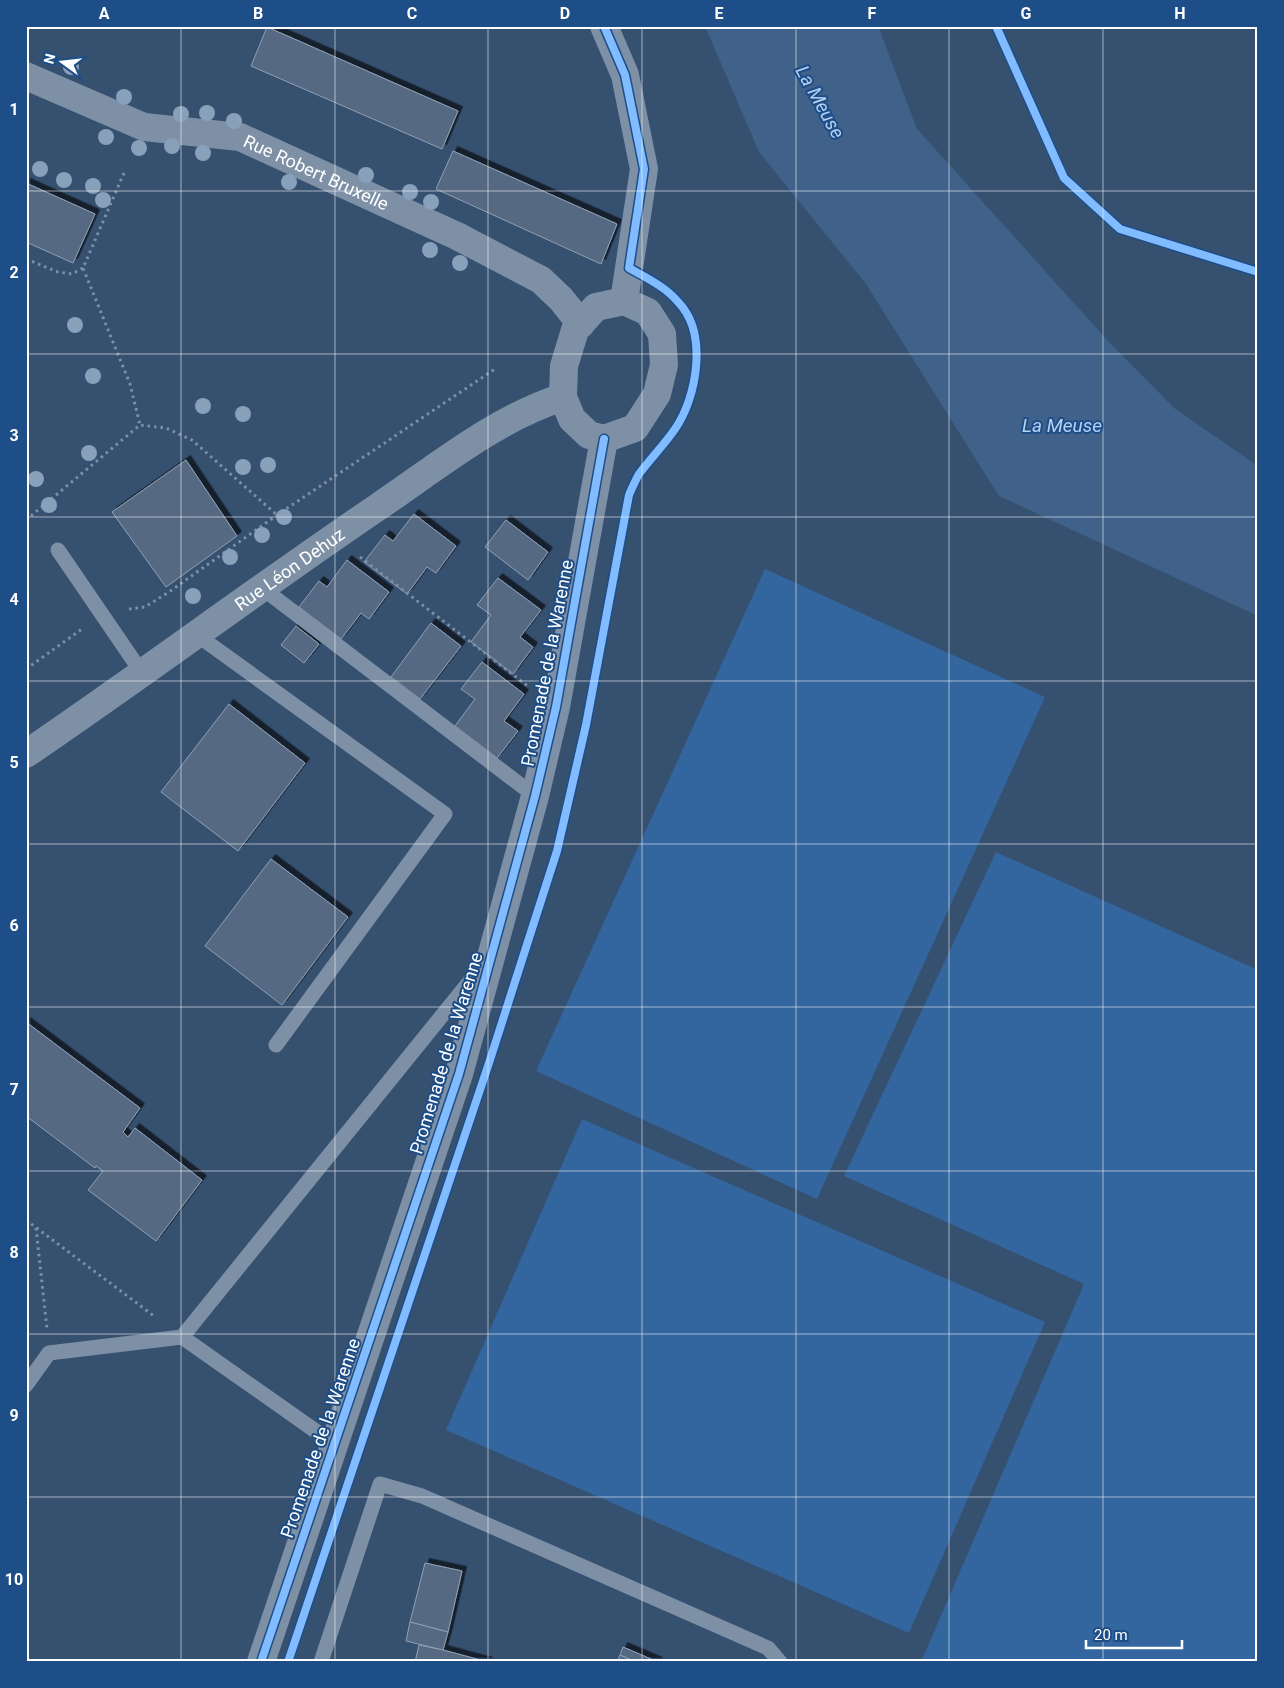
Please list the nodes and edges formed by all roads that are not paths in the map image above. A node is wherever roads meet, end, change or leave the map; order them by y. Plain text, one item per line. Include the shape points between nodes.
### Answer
1 (604, 26) edge
2 (26, 76) edge
3 (624, 301) junction
4 (581, 324) junction
5 (563, 397) junction
6 (604, 439) junction
7 (58, 550) dead end
8 (262, 588) junction
9 (197, 635) junction
10 (142, 673) junction
11 (26, 754) edge
12 (535, 796) junction
13 (491, 954) junction
14 (276, 1045) dead end
15 (182, 1337) junction
16 (26, 1385) edge
17 (334, 1444) junction
18 (261, 1662) edge
19 (321, 1662) edge
20 (780, 1662) edge

1 - 3 street via 625,75 644,169
2 - 4 street, Rue Robert Bruxelle via 144,127 240,137 457,236 541,280
3 - 4 street via 596,307
3 - 6 street via 648,312 662,334 664,364 657,394 635,428
4 - 5 street via 574,330 564,366
5 - 6 street via 572,419 589,435
5 - 8 street, Rue Léon Dehuz via 538,406 482,436
6 - 12 street, Promenade de la Warenne via 556,707
7 - 10 lane
8 - 9 street, Rue Léon Dehuz
8 - 12 lane
9 - 10 street, Rue Léon Dehuz
9 - 14 lane via 446,814
10 - 11 street, Rue Léon Dehuz
12 - 13 street, Promenade de la Warenne
13 - 15 lane
13 - 17 street, Promenade de la Warenne via 458,1074
15 - 16 lane via 49,1353
15 - 17 lane
17 - 18 street, Promenade de la Warenne
19 - 20 lane via 380,1484 422,1496 768,1648

